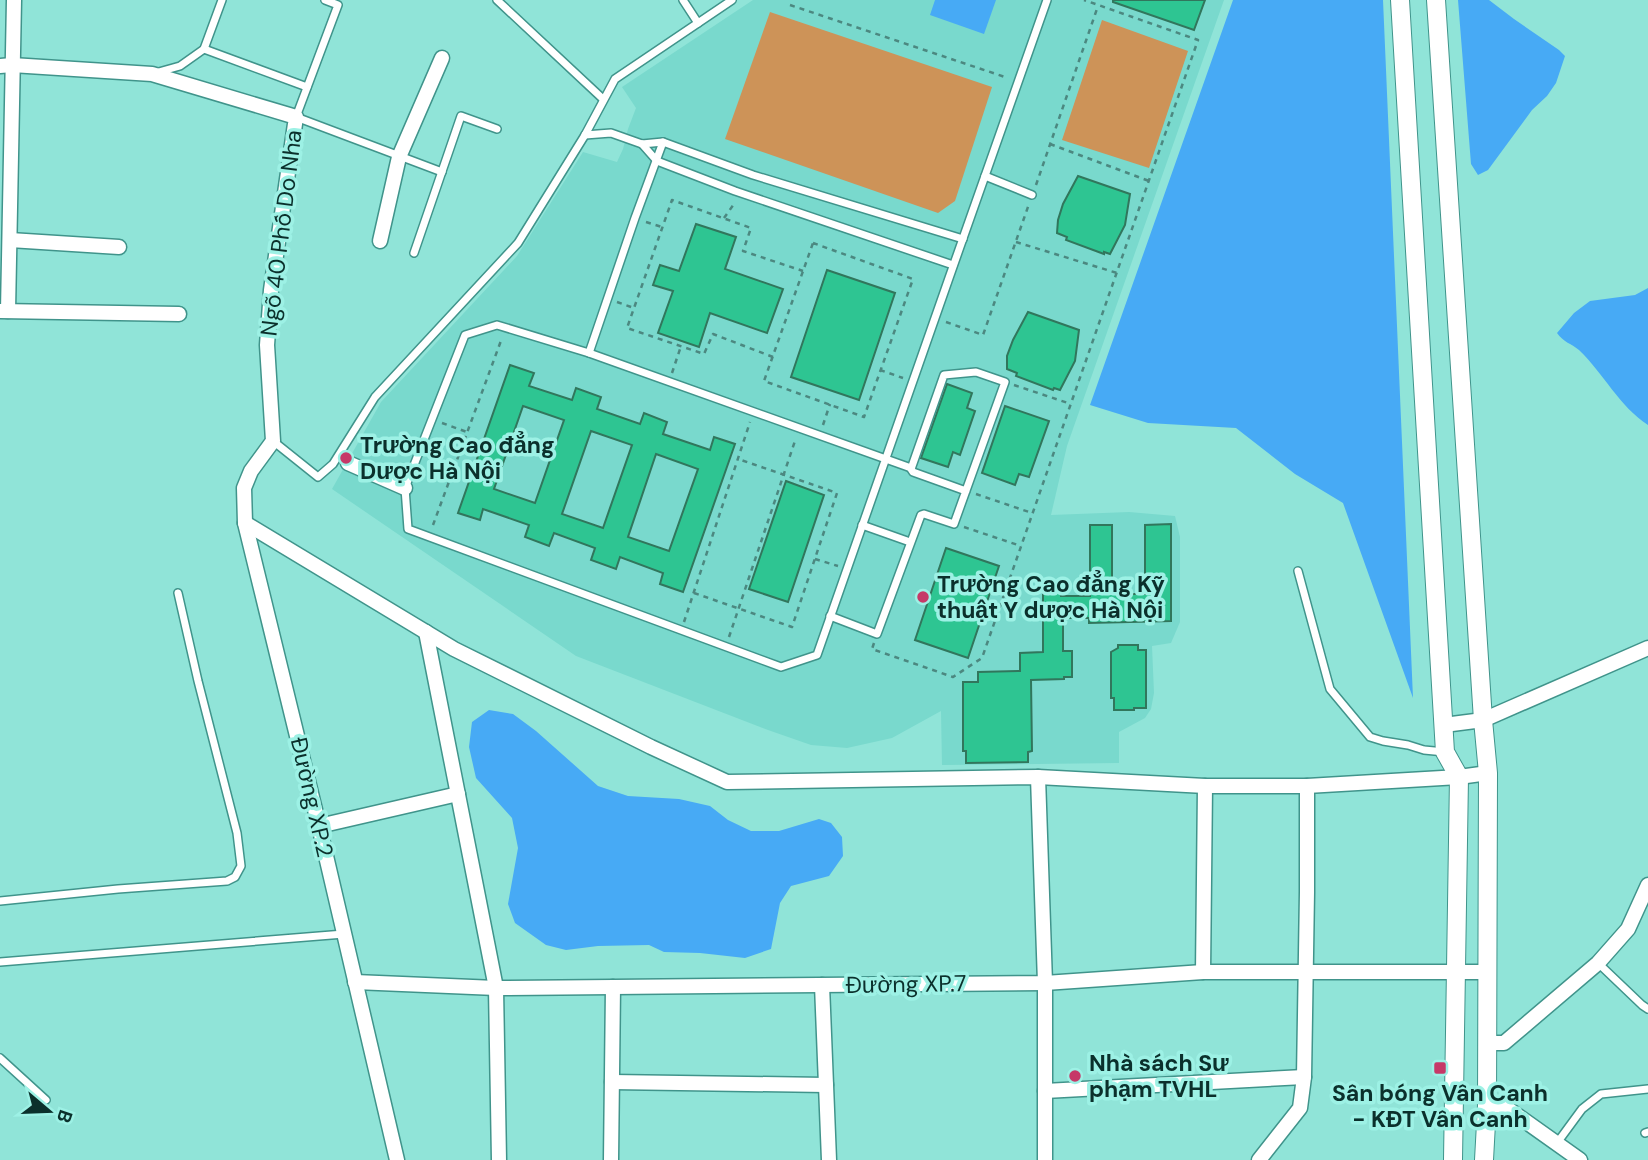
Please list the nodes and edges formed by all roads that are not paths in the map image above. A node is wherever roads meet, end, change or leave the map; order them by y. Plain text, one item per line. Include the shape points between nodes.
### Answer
1 (14, 0) edge
2 (222, 0) edge
3 (325, 0) edge
4 (497, 0) edge
5 (683, 0) edge
6 (732, 0) edge
7 (1046, 0) edge
8 (1400, 0) edge
9 (1436, 0) edge
10 (698, 23) junction
11 (204, 49) junction
12 (442, 58) dead end
13 (6, 66) edge
14 (152, 74) junction
15 (307, 87) junction
16 (603, 99) junction
17 (296, 117) junction
18 (496, 129) dead end
19 (585, 135) junction
20 (663, 142) junction
21 (642, 144) junction
22 (399, 156) junction
23 (657, 161) junction
24 (442, 172) junction
25 (985, 176) junction
26 (1032, 195) dead end
27 (962, 239) junction
28 (10, 240) junction
29 (380, 242) dead end
30 (120, 247) dead end
31 (414, 253) dead end
32 (953, 265) junction
33 (4, 311) edge
34 (179, 314) dead end
35 (589, 353) junction
36 (273, 441) junction
37 (885, 459) junction
38 (342, 461) junction
39 (911, 468) junction
40 (405, 488) junction
41 (966, 491) junction
42 (246, 523) junction
43 (862, 525) junction
44 (910, 542) junction
45 (1298, 571) dead end
46 (178, 593) dead end
47 (830, 616) junction
48 (426, 632) junction
49 (1648, 648) edge
50 (1483, 720) junction
51 (1444, 725) junction
52 (1445, 752) junction
53 (1488, 773) junction
54 (1459, 777) junction
55 (1038, 778) junction
56 (1205, 786) junction
57 (1307, 786) junction
58 (458, 794) junction
59 (319, 826) junction
60 (1648, 885) edge
61 (0, 901) edge
62 (344, 934) junction
63 (0, 962) edge
64 (1598, 962) junction
65 (1203, 972) junction
66 (1305, 972) junction
67 (1487, 972) junction
68 (1457, 973) junction
69 (355, 982) junction
70 (1045, 983) junction
71 (822, 985) junction
72 (613, 986) junction
73 (496, 988) junction
74 (1648, 1009) edge
75 (1487, 1043) junction
76 (0, 1059) edge
77 (1304, 1077) junction
78 (612, 1082) junction
79 (826, 1085) junction
80 (1648, 1088) edge
81 (1045, 1091) junction
82 (46, 1100) dead end
83 (1495, 1105) junction
84 (1556, 1144) junction
85 (397, 1160) edge
86 (499, 1160) edge
87 (611, 1160) edge
88 (829, 1160) edge
89 (1045, 1160) edge
90 (1259, 1160) edge
91 (1453, 1160) edge
92 (1484, 1160) edge
93 (1580, 1160) edge

1 - 13 street
2 - 11 lane
3 - 15 lane via 338,5
4 - 16 lane
5 - 10 lane
6 - 10 lane
7 - 25 lane
8 - 51 street
9 - 50 street
10 - 16 lane via 614,79
11 - 14 lane via 180,66
11 - 15 lane
12 - 22 street
13 - 14 street, Ngõ 40 Phố Do Nha
13 - 28 street
14 - 17 street, Ngõ 40 Phố Do Nha
15 - 17 lane
16 - 19 lane
17 - 22 lane
17 - 36 street, Ngõ 40 Phố Do Nha via 267,345
18 - 24 lane via 461,116
19 - 21 lane via 611,133
19 - 38 lane via 518,243 375,397
20 - 21 lane
20 - 23 lane
20 - 27 lane via 753,175
21 - 23 lane
22 - 24 lane
22 - 29 street
23 - 32 lane
23 - 35 lane
24 - 31 lane
25 - 26 lane
25 - 27 lane
27 - 32 lane
28 - 30 street
28 - 33 street
32 - 37 lane
33 - 34 street
35 - 37 lane
35 - 40 lane via 497,325 465,335
36 - 38 lane via 318,477
36 - 42 street, Đường XP.2 via 244,488
37 - 39 lane
37 - 43 lane
38 - 40 street
39 - 41 lane
39 - 41 lane via 944,375 976,372 1004,382
40 - 47 lane via 408,529 781,667 817,655
41 - 44 lane via 954,524 923,514
42 - 48 street
42 - 59 street, Đường XP.2
43 - 44 lane
43 - 47 lane
44 - 47 lane via 877,634
45 - 52 lane via 1330,689 1363,730 1383,741
46 - 61 lane via 237,833 242,866 238,874 227,881
48 - 55 street via 727,782
48 - 58 street
49 - 50 street
50 - 51 street
50 - 53 street
51 - 52 street
52 - 54 street
53 - 54 street
53 - 67 street
54 - 57 street
54 - 68 street
55 - 56 street
55 - 70 street
56 - 57 street
56 - 65 street
57 - 66 street
58 - 59 street
58 - 73 street
59 - 62 street, Đường XP.2
60 - 64 street via 1628,929
62 - 63 lane
62 - 69 street, Đường XP.2
64 - 74 lane
64 - 75 street via 1504,1043
65 - 66 street, Đường XP.7
65 - 70 street, Đường XP.7
66 - 68 street, Đường XP.7
66 - 77 street
67 - 68 street, Đường XP.7
67 - 75 street
68 - 91 street
69 - 73 street, Đường XP.7
69 - 85 street, Đường XP.2
70 - 71 street, Đường XP.7
70 - 81 street
71 - 72 street, Đường XP.7
71 - 79 street
72 - 73 street, Đường XP.7
72 - 78 street
73 - 86 street
75 - 83 street
76 - 82 lane
77 - 81 street
77 - 90 street via 1300,1108
78 - 79 street
78 - 87 street
79 - 88 street
80 - 84 lane via 1601,1094
81 - 89 street
83 - 84 street
83 - 92 street
84 - 93 street

